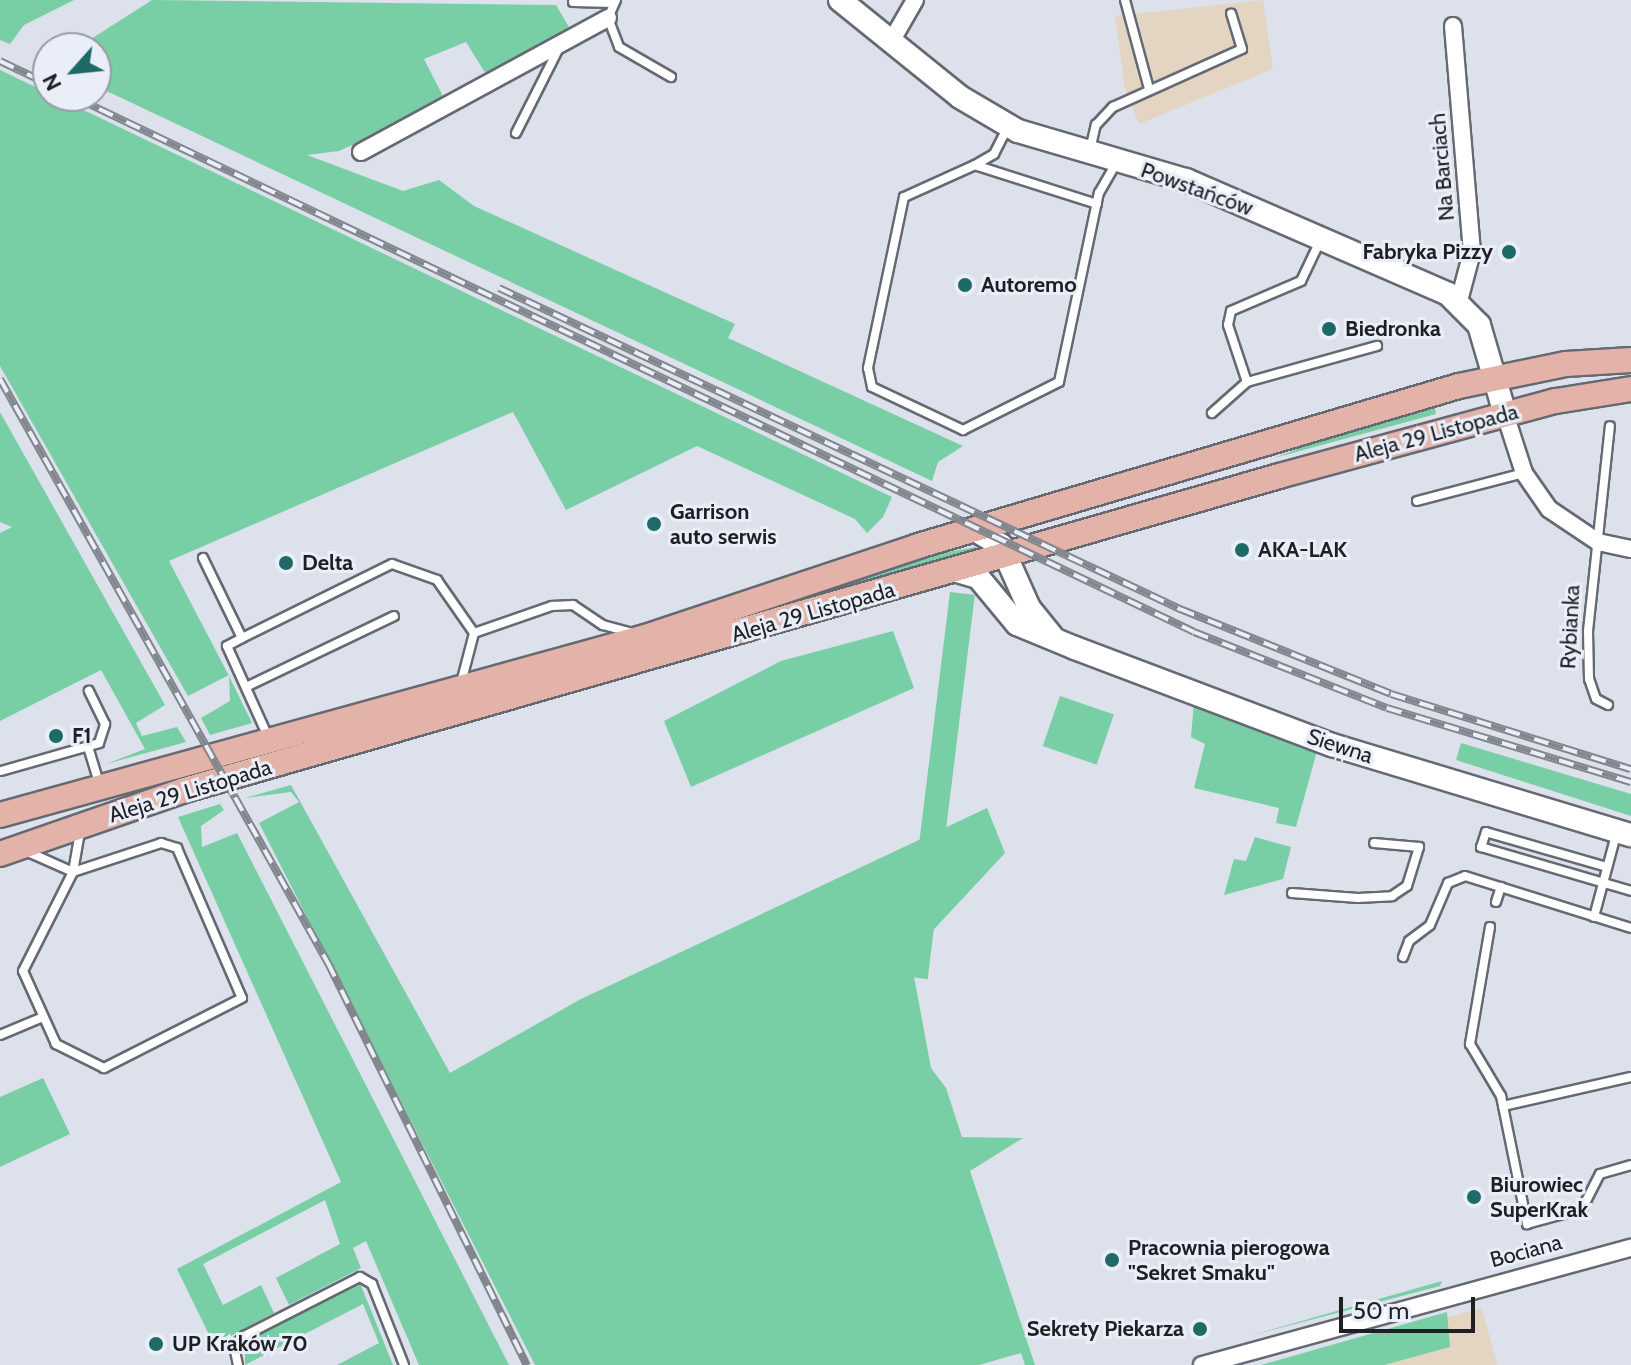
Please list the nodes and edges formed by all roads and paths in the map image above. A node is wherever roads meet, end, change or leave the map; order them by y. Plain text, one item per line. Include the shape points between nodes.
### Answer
1 (840, 0) edge
2 (915, 0) edge
3 (1125, 0) edge
4 (573, 2) edge
5 (613, 7) edge
6 (1231, 14) dead end
7 (1453, 26) dead end
8 (892, 40) junction
9 (558, 50) junction
10 (671, 77) dead end
11 (1149, 89) junction
12 (1009, 126) junction
13 (516, 133) dead end
14 (361, 152) dead end
15 (1089, 154) junction
16 (1117, 162) junction
17 (975, 165) junction
18 (1097, 204) junction
19 (1321, 240) junction
20 (1459, 301) junction
21 (1377, 346) dead end
22 (1631, 360) edge
23 (1495, 377) junction
24 (1247, 382) junction
25 (1631, 389) edge
26 (1212, 413) dead end
27 (1505, 414) junction
28 (1610, 426) dead end
29 (1524, 473) junction
30 (1417, 501) dead end
31 (991, 540) junction
32 (1598, 542) junction
33 (1631, 549) edge
34 (203, 558) dead end
35 (982, 573) junction
36 (394, 616) dead end
37 (474, 633) junction
38 (645, 637) junction
39 (242, 638) junction
40 (1056, 639) junction
41 (246, 687) junction
42 (89, 691) dead end
43 (457, 691) junction
44 (1608, 705) dead end
45 (271, 744) junction
46 (89, 750) junction
47 (1, 771) edge
48 (101, 791) junction
49 (0, 815) edge
50 (93, 822) junction
51 (1624, 833) edge
52 (1374, 843) dead end
53 (6, 853) edge
54 (1607, 867) junction
55 (73, 872) junction
56 (1603, 882) junction
57 (1501, 887) junction
58 (1631, 891) edge
59 (1292, 893) dead end
60 (1496, 902) dead end
61 (1594, 917) junction
62 (1490, 927) dead end
63 (1631, 928) edge
64 (1403, 957) dead end
65 (43, 1017) junction
66 (0, 1035) edge
67 (1631, 1077) edge
68 (1503, 1106) junction
69 (1631, 1165) edge
70 (1631, 1248) edge
71 (238, 1365) edge
72 (404, 1365) edge
73 (1202, 1365) edge

1 - 8 street, Powstańców
2 - 8 street
3 - 11 lane
4 - 5 lane
5 - 9 street
5 - 10 lane via 619,47
6 - 11 lane via 1242,49
7 - 20 street, Na Barciach via 1472,252
8 - 12 street, Powstańców
9 - 13 lane
9 - 14 street
11 - 15 lane via 1103,114
12 - 15 street, Powstańców
12 - 17 lane via 994,154
15 - 16 street, Powstańców
16 - 18 lane
16 - 19 street, Powstańców via 1186,180
17 - 18 lane
17 - 18 lane via 904,197 868,368 881,396 963,430 1059,382
19 - 20 street, Powstańców
19 - 24 lane via 1301,281 1231,311 1228,325
20 - 23 street via 1479,325
21 - 24 lane
22 - 23 main road, Aleja 29 Listopada
23 - 27 street
23 - 31 main road, Aleja 29 Listopada via 1018,517
24 - 26 lane
25 - 27 main road, Aleja 29 Listopada
27 - 29 street
27 - 31 main road, Aleja 29 Listopada
28 - 32 lane, Rybianka
29 - 30 lane
29 - 32 street via 1557,516
31 - 35 main road, Aleja 29 Listopada
31 - 38 main road, Aleja 29 Listopada
31 - 40 street, Siewna via 1029,608
32 - 33 street
32 - 44 lane, Rybianka via 1589,679 1596,699
34 - 39 lane
35 - 40 street, Siewna via 1008,618
35 - 50 main road, Aleja 29 Listopada via 957,571
36 - 41 lane
37 - 38 lane via 573,605 603,625
37 - 39 lane via 437,580 392,564
37 - 43 lane
38 - 43 main road, Aleja 29 Listopada
39 - 41 lane via 227,646
40 - 51 street, Siewna via 1332,745
41 - 45 lane
42 - 46 lane via 106,729
43 - 45 main road, Aleja 29 Listopada
45 - 48 main road, Aleja 29 Listopada
46 - 47 lane
46 - 48 lane
48 - 49 main road, Aleja 29 Listopada
50 - 53 main road, Aleja 29 Listopada
50 - 55 lane via 77,838
51 - 54 lane
52 - 59 lane via 1419,847 1416,870 1392,896
53 - 55 lane via 40,854
54 - 56 lane
54 - 56 lane via 1486,832 1481,847
55 - 65 lane via 23,971
55 - 65 lane via 172,843 242,998 110,1068 59,1048
56 - 58 lane
56 - 61 lane
57 - 60 lane
57 - 61 lane
57 - 64 lane via 1455,877
61 - 63 lane
62 - 68 lane via 1468,1023 1474,1056
65 - 66 lane
67 - 68 lane
68 - 69 lane via 1527,1224 1582,1209 1600,1174
70 - 73 street, Bociana
71 - 72 lane via 234,1346 244,1336 360,1277 372,1284

